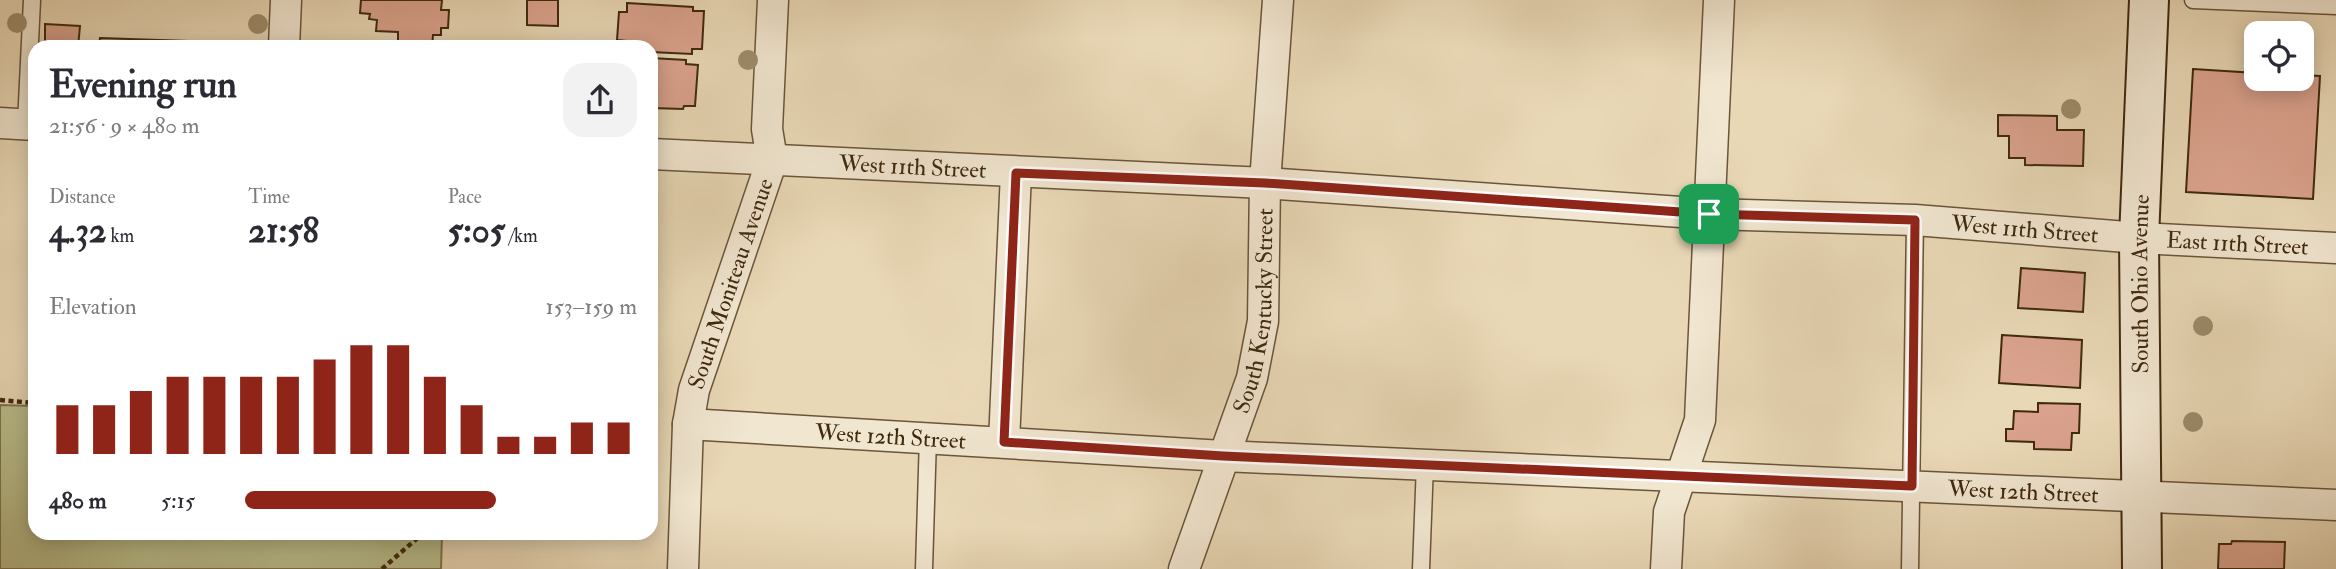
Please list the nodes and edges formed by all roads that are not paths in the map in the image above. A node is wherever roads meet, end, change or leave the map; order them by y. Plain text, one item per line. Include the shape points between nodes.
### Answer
1 (32, 0) edge
2 (286, 0) edge
3 (773, 0) edge
4 (1278, 0) edge
5 (1719, 0) edge
6 (2149, 0) edge
7 (2193, 0) edge
8 (2336, 6) edge
9 (28, 40) edge
10 (284, 40) edge
11 (28, 41) edge
12 (20, 124) edge
13 (658, 154) edge
14 (772, 160) junction
15 (1016, 173) junction
16 (1265, 183) junction
17 (1709, 214) junction
18 (1915, 220) junction
19 (2138, 238) junction
20 (2336, 247) edge
21 (688, 424) junction
22 (928, 437) junction
23 (1004, 442) junction
24 (1223, 456) junction
25 (1425, 464) junction
26 (1683, 475) junction
27 (1912, 486) junction
28 (2141, 496) junction
29 (2336, 505) edge
30 (682, 569) edge
31 (924, 569) edge
32 (1184, 569) edge
33 (1421, 569) edge
34 (1666, 569) edge
35 (1910, 569) edge
36 (2142, 569) edge

1 - 9 lane
2 - 10 street
3 - 14 street, South Moniteau Avenue via 767,129
4 - 16 street, South Kentucky Street
5 - 17 street
6 - 19 main road, South Ohio Avenue
7 - 8 lane
11 - 12 lane
13 - 14 street, West 11th Street
14 - 15 street, West 11th Street
14 - 21 street, South Moniteau Avenue via 694,390
15 - 16 street, West 11th Street
15 - 23 street
16 - 17 street, West 11th Street
16 - 24 street, South Kentucky Street via 1263,321 1252,378
17 - 18 street, West 11th Street
17 - 26 street via 1700,420
18 - 19 street, West 11th Street
18 - 27 lane
19 - 20 street, East 11th Street
19 - 28 main road, South Ohio Avenue
21 - 22 street, West 12th Street
21 - 30 street, South Moniteau Avenue
22 - 23 street, West 12th Street
22 - 31 lane
23 - 24 street, West 12th Street
24 - 25 street, West 12th Street
24 - 32 street, South Kentucky Street
25 - 26 street, West 12th Street
25 - 33 lane
26 - 27 street, West 12th Street
26 - 34 street via 1669,512
27 - 28 street, West 12th Street
27 - 35 lane
28 - 29 street, West 12th Street
28 - 36 main road, South Ohio Avenue

